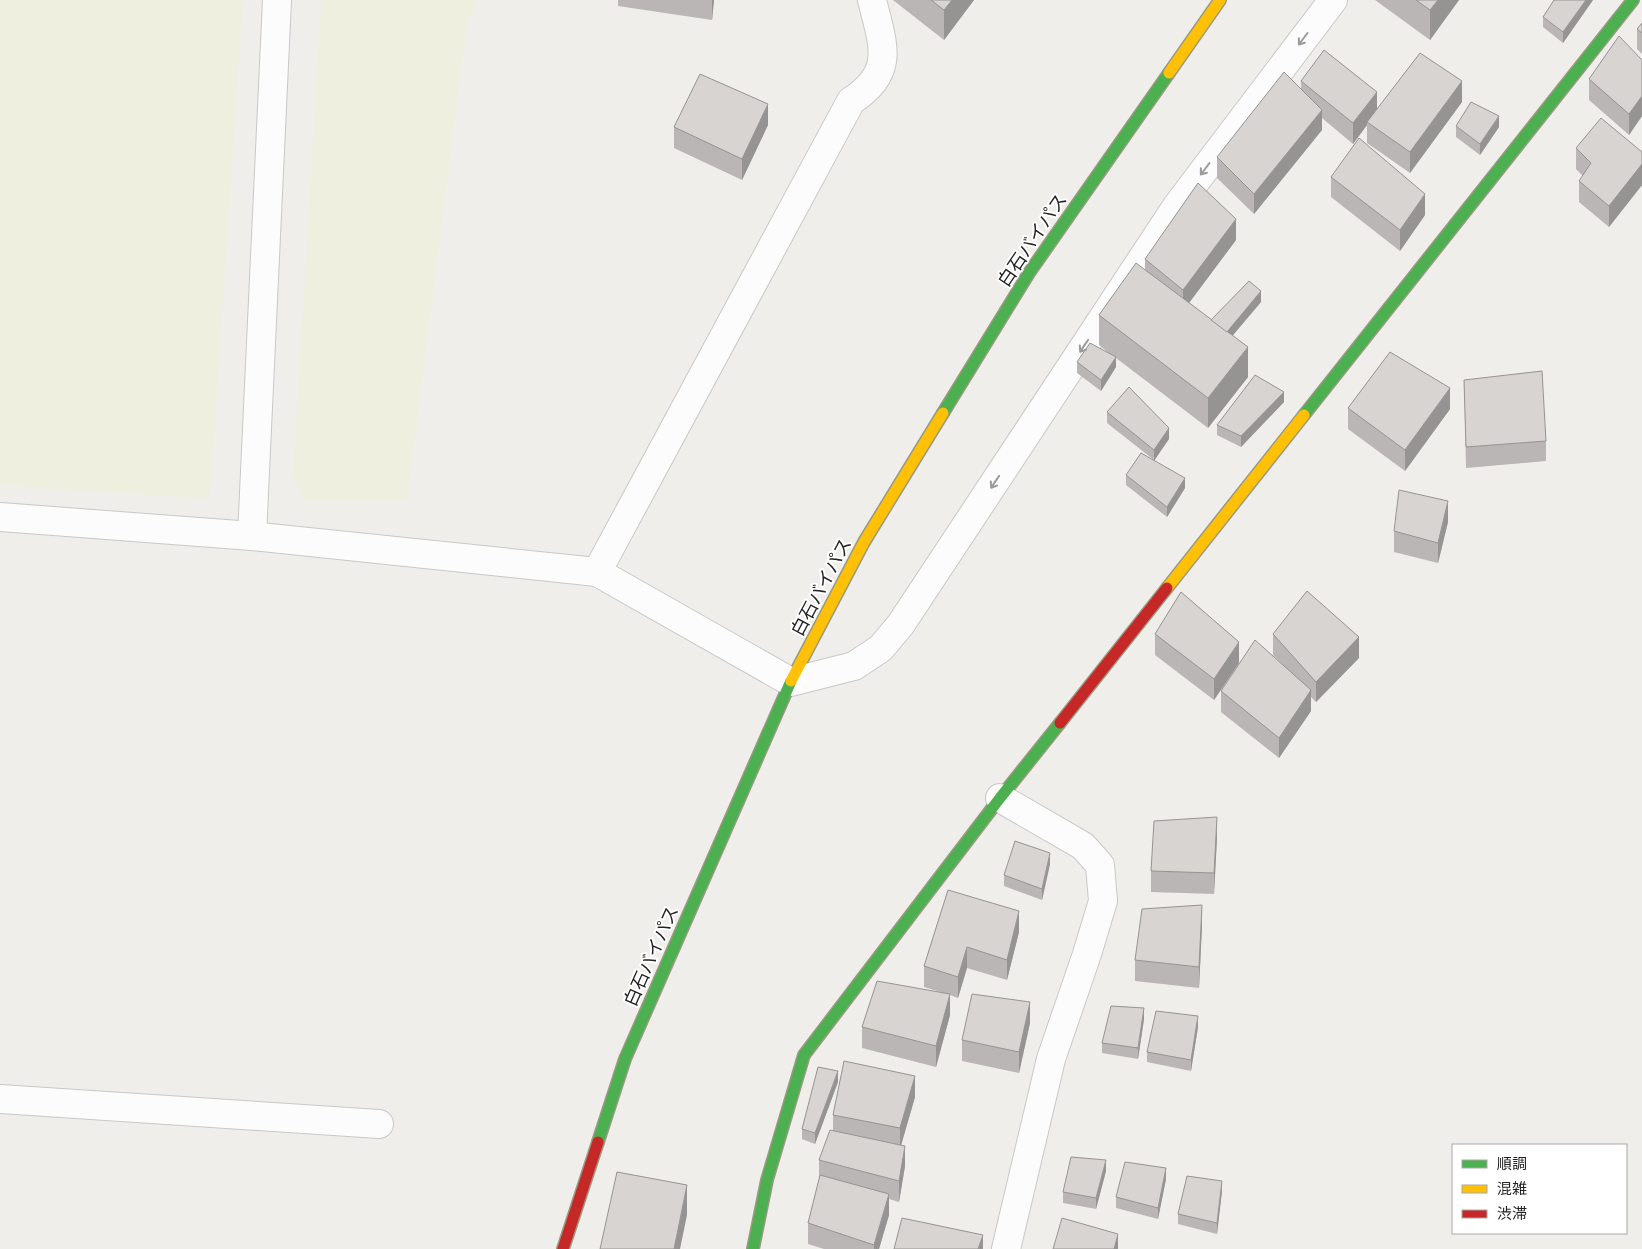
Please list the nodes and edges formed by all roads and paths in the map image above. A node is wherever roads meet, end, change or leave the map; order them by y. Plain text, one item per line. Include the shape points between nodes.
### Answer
1 (277, 0) edge
2 (872, 0) edge
3 (1220, 0) edge
4 (1333, 0) edge
5 (1633, 0) edge
6 (0, 518) edge
7 (252, 536) junction
8 (597, 572) junction
9 (791, 682) junction
10 (1000, 798) junction
11 (0, 1099) edge
12 (379, 1124) dead end
13 (562, 1249) edge
14 (753, 1249) edge
15 (1006, 1249) edge

1 - 7 street
2 - 8 street via 883,43 882,65 875,80 851,101
3 - 9 main road, 白石バイパス via 1029,273 864,542
4 -> 9 street via 1177,206 901,624 881,648 854,666
5 - 10 main road
6 - 7 street
7 - 8 street
8 - 9 street
9 - 13 main road, 白石バイパス via 625,1059
10 - 14 main road via 804,1054 767,1180
10 - 15 street via 1083,846 1100,865 1103,901 1051,1059
11 - 12 street

